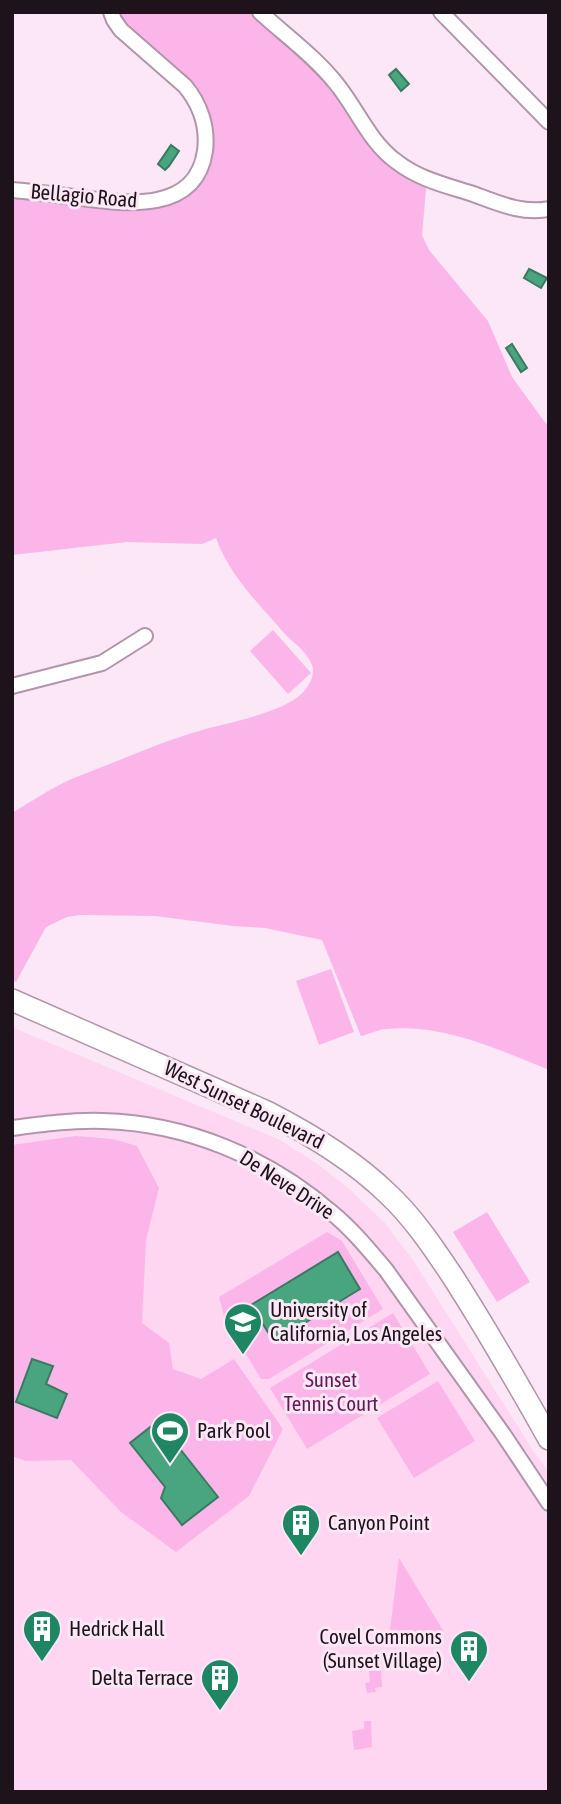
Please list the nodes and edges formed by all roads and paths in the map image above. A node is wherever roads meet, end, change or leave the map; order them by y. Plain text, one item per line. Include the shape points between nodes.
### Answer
1 (111, 12) edge
2 (260, 12) edge
3 (441, 12) edge
4 (549, 122) edge
5 (12, 190) edge
6 (549, 209) edge
7 (145, 636) dead end
8 (12, 686) edge
9 (12, 1000) edge
10 (12, 1128) edge
11 (549, 1439) edge
12 (549, 1503) edge

1 - 5 street, Bellagio Road via 121,30 194,96 205,129 200,172 179,192 146,202
2 - 6 street via 336,82 372,138 398,164 439,184 515,209
3 - 4 street
7 - 8 street via 102,663
9 - 11 main road, West Sunset Boulevard via 304,1130 380,1186 435,1251
10 - 12 street, De Neve Drive via 103,1121 147,1125 229,1147 312,1197 341,1220 386,1270

